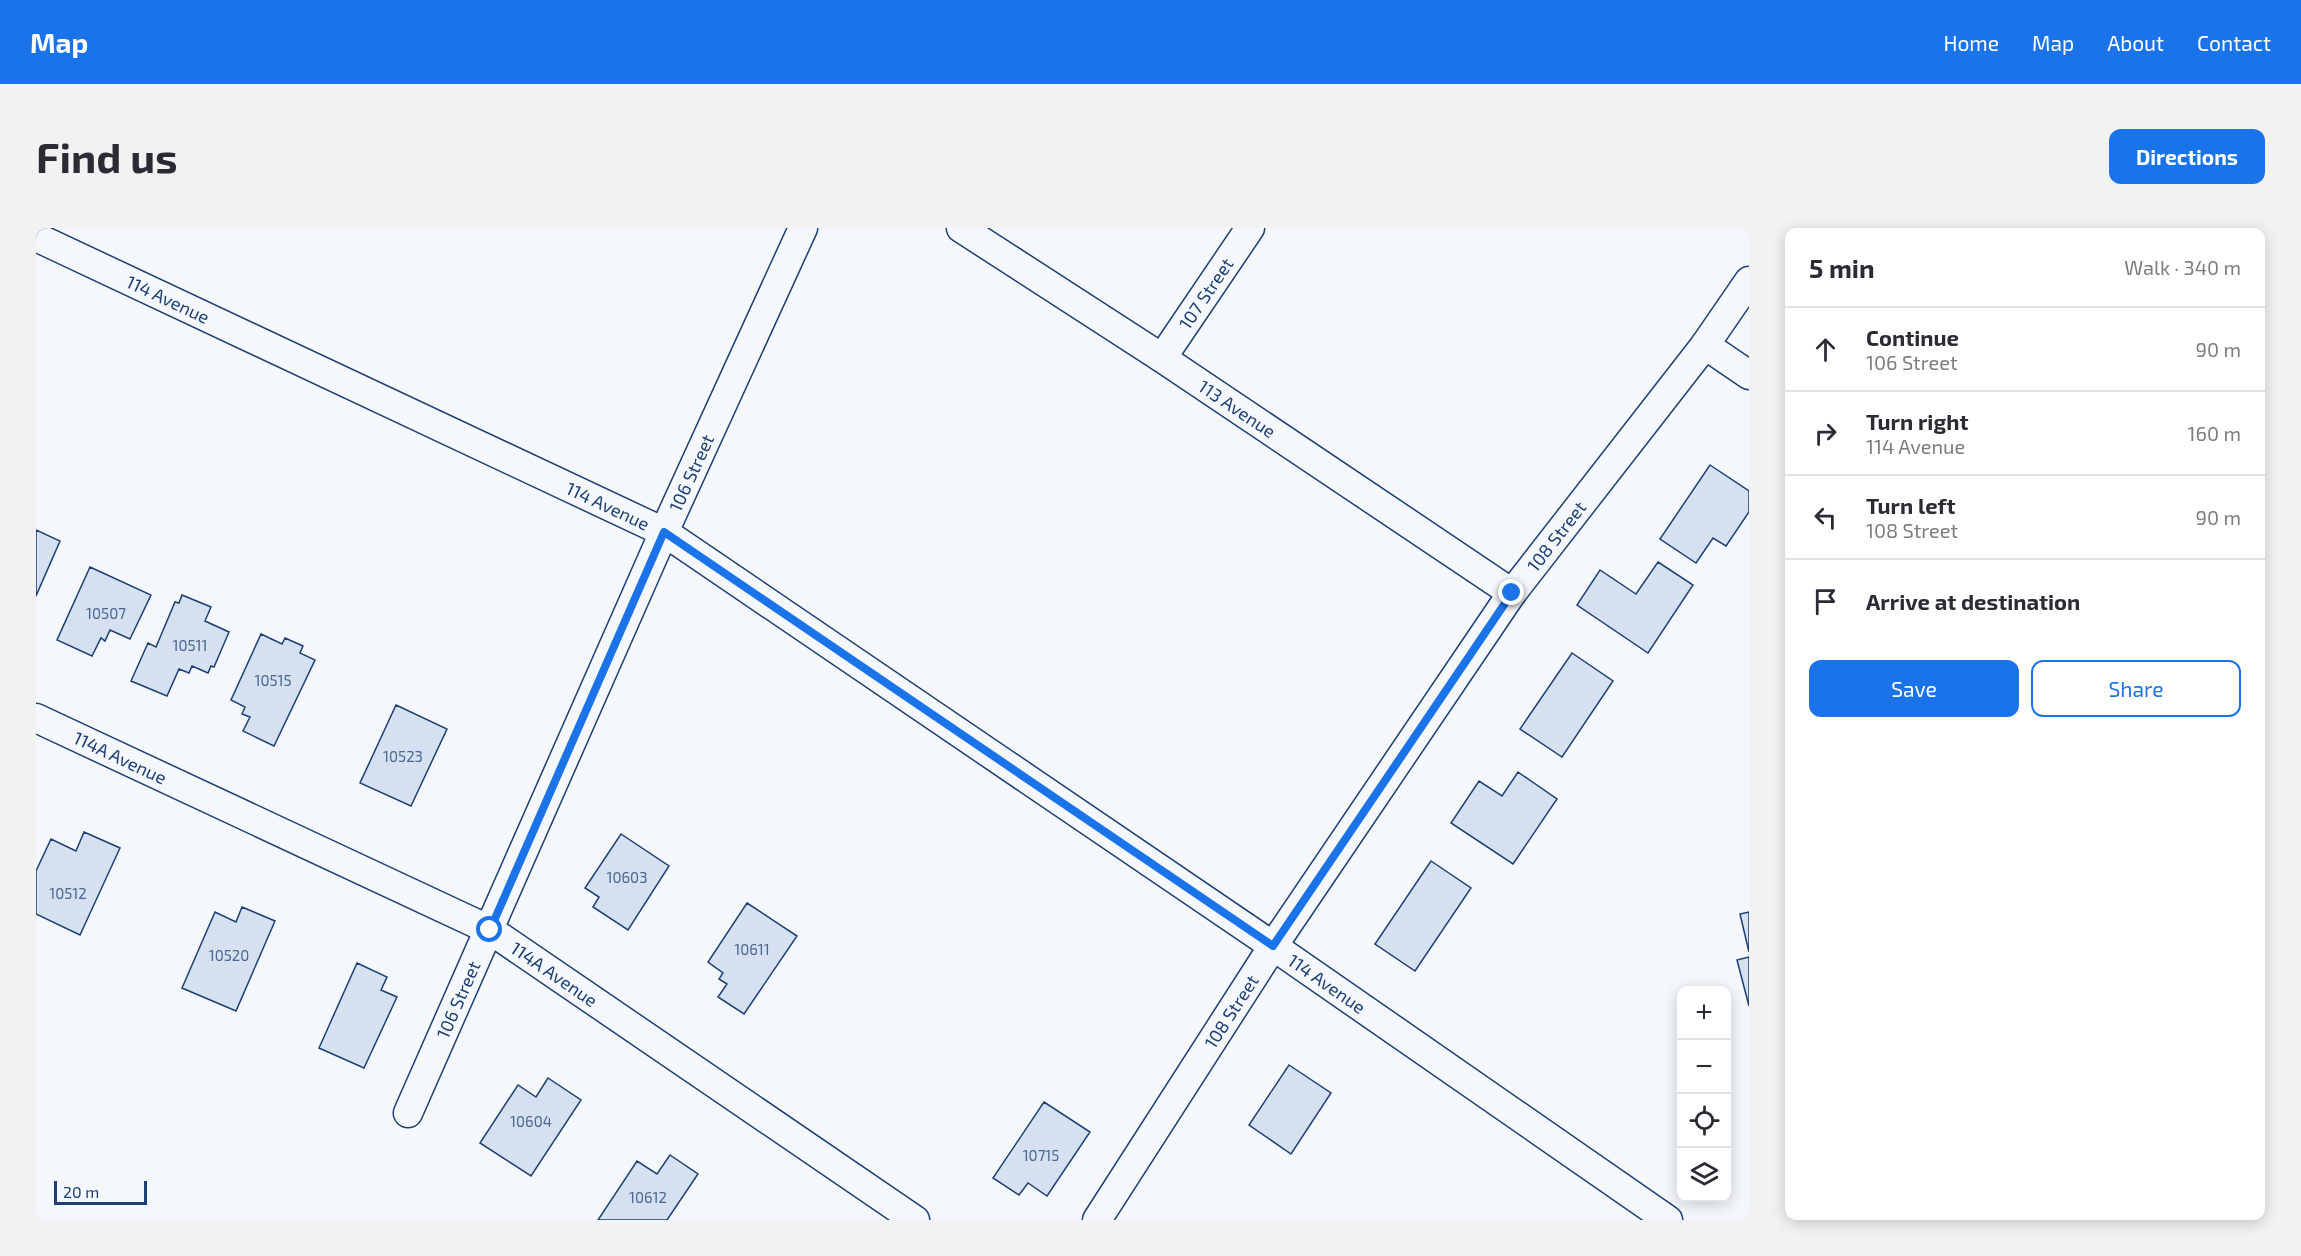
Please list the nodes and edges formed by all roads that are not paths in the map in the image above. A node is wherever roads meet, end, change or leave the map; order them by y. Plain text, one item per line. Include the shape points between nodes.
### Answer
1 (803, 228) edge
2 (961, 228) edge
3 (1250, 228) edge
4 (36, 237) edge
5 (1749, 281) edge
6 (1705, 345) junction
7 (1162, 358) junction
8 (1749, 375) edge
9 (664, 532) junction
10 (1512, 593) junction
11 (36, 718) edge
12 (490, 930) junction
13 (1273, 946) junction
14 (408, 1113) dead end
15 (915, 1220) edge
16 (1097, 1220) edge
17 (1668, 1220) edge

1 - 9 street, 106 Street
2 - 7 street, 113 Avenue
3 - 7 street, 107 Street
4 - 9 street, 114 Avenue
5 - 6 street, 108 Street
6 - 8 street
6 - 10 street, 108 Street
7 - 10 street, 113 Avenue
9 - 12 street, 106 Street
9 - 13 street, 114 Avenue
10 - 13 street, 108 Street
11 - 12 street, 114A Avenue
12 - 14 street, 106 Street
12 - 15 street, 114A Avenue
13 - 16 street, 108 Street
13 - 17 street, 114 Avenue

